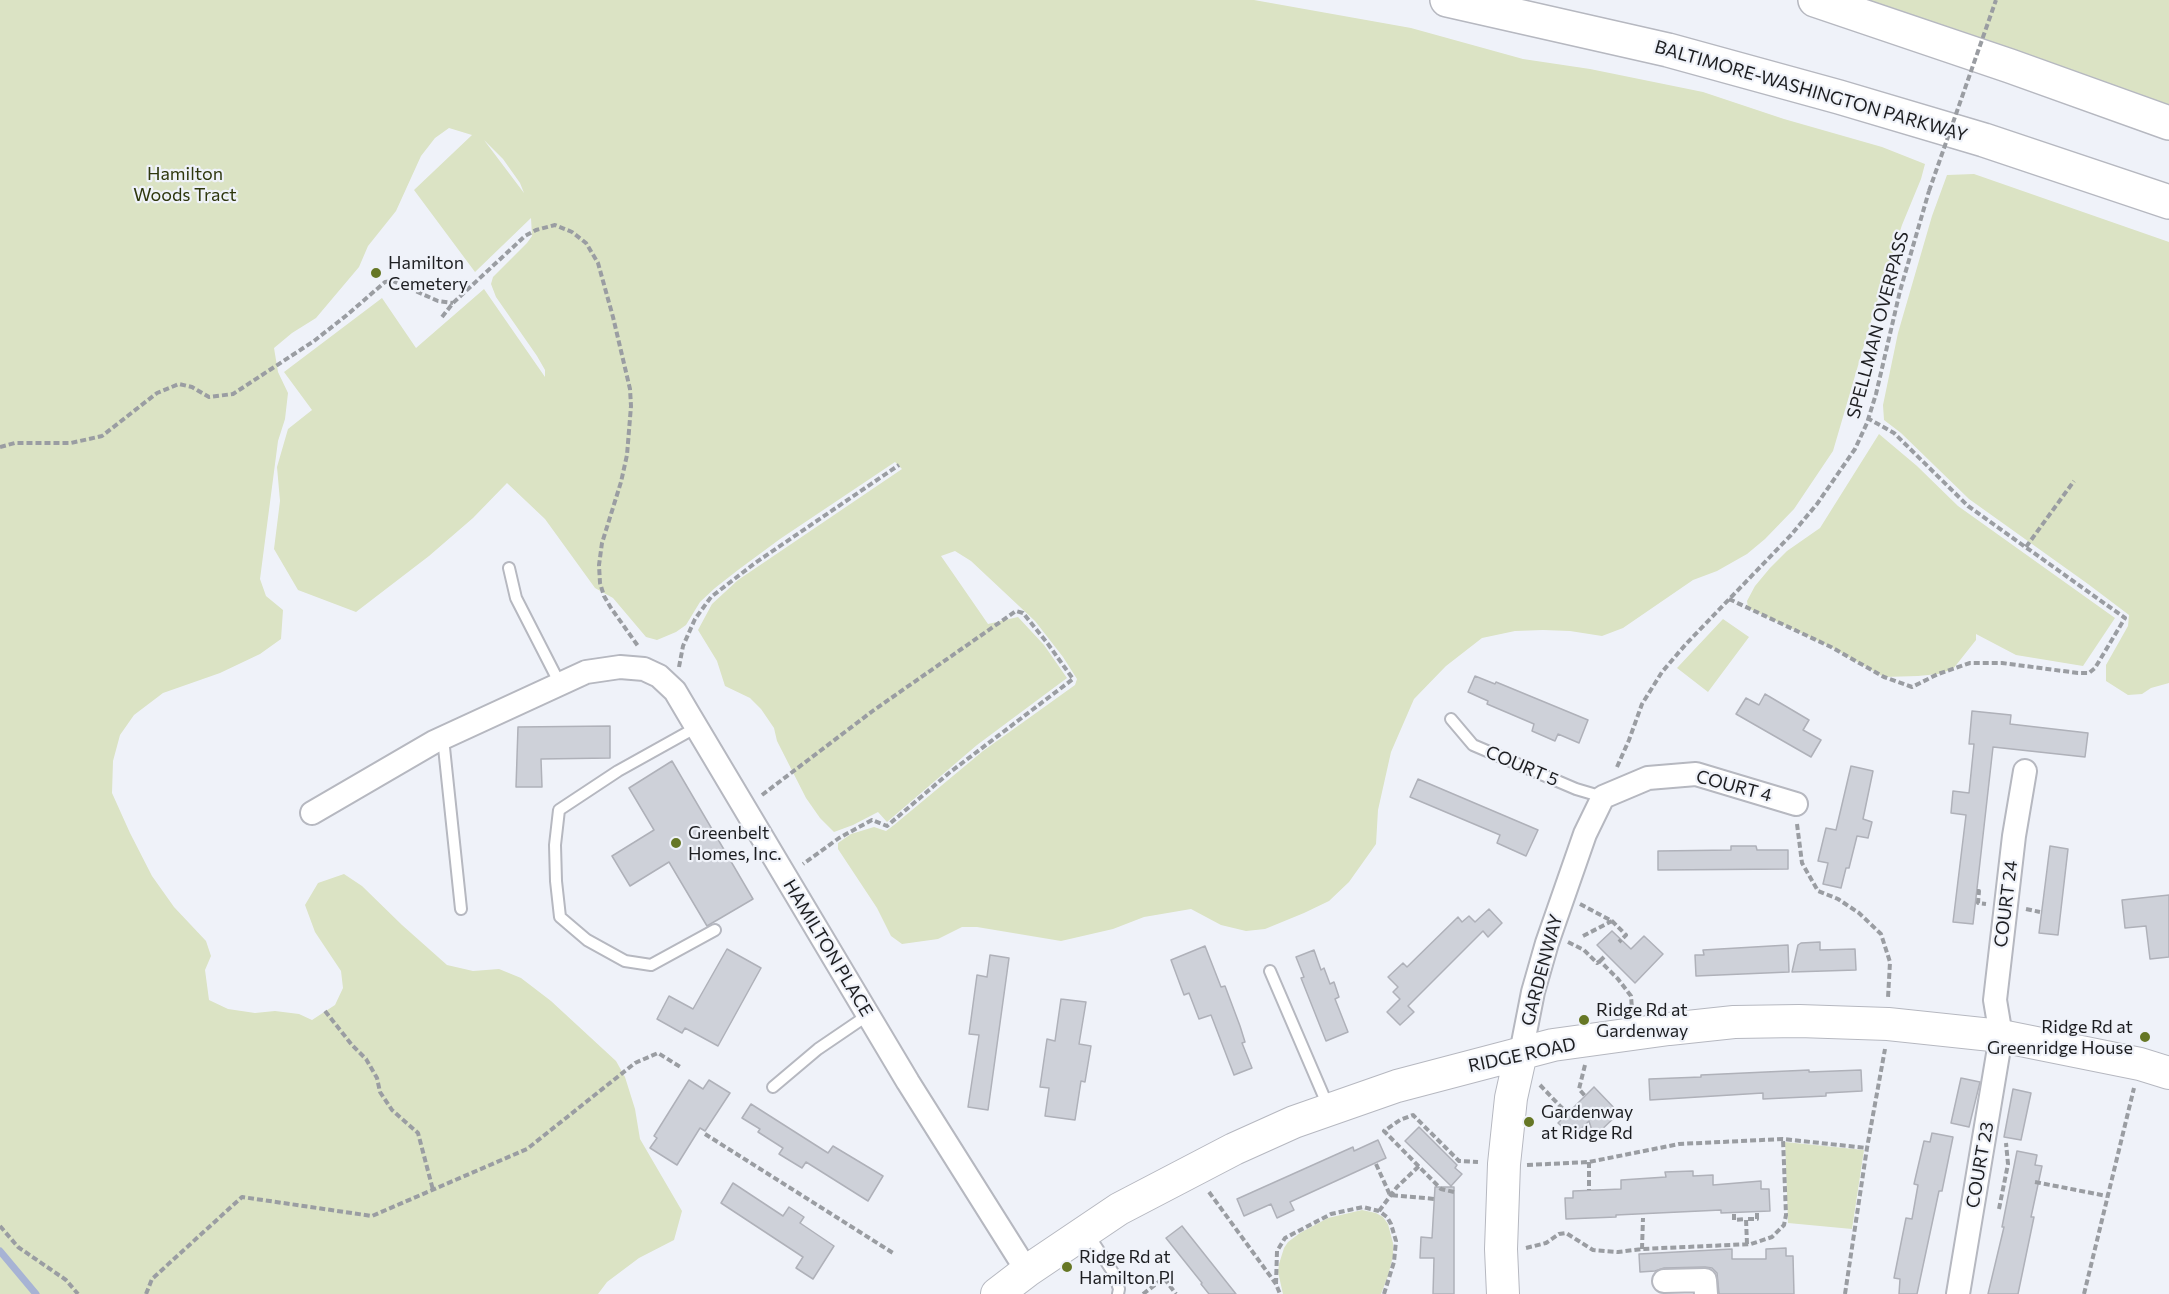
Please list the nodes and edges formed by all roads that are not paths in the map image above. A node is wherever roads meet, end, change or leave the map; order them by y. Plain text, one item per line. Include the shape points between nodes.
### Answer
1 (1447, 0) edge
2 (1815, 0) edge
3 (2169, 123) edge
4 (2169, 202) edge
5 (509, 568) dead end
6 (560, 684) junction
7 (1451, 719) dead end
8 (696, 726) junction
9 (443, 738) junction
10 (2025, 771) dead end
11 (1603, 797) junction
12 (1796, 804) road end
13 (312, 813) dead end
14 (461, 909) dead end
15 (715, 930) dead end
16 (1270, 971) dead end
17 (868, 1015) junction
18 (2001, 1036) junction
19 (1521, 1053) junction
20 (2154, 1068) edge
21 (773, 1087) dead end
22 (1329, 1109) junction
23 (1086, 1231) junction
24 (1027, 1271) junction
25 (1664, 1281) dead end
26 (997, 1294) edge
27 (1118, 1294) edge
28 (1503, 1294) edge
29 (1706, 1294) edge
30 (1958, 1294) edge

1 - 4 highway, BALTIMORE-WASHINGTON PARKWAY via 1668,50 1839,97
2 - 3 highway
5 - 6 lane via 516,598
6 - 8 street, HAMILTON PLACE via 586,672 620,667 644,669 667,684
6 - 9 street
7 - 11 lane, COURT 5 via 1473,745
8 - 15 lane via 559,810 556,881 560,917 625,962 651,965
8 - 17 street, HAMILTON PLACE
9 - 13 street
9 - 14 lane
10 - 18 street, COURT 24 via 1995,1000
11 - 12 street, COURT 4 via 1648,778 1696,774
11 - 19 street, GARDENWAY via 1585,834 1550,935
16 - 22 lane
17 - 21 lane via 818,1049
17 - 24 street, HAMILTON PLACE
18 - 19 street, RIDGE ROAD via 1888,1024 1734,1022
18 - 20 street, RIDGE ROAD
18 - 30 street, COURT 23
19 - 22 street, RIDGE ROAD via 1397,1086
19 - 28 street, GARDENWAY via 1511,1098 1504,1164
22 - 23 street, RIDGE ROAD via 1196,1168
23 - 24 street, RIDGE ROAD
23 - 27 lane via 1114,1274
24 - 26 street, RIDGE ROAD
25 - 29 street via 1705,1280

